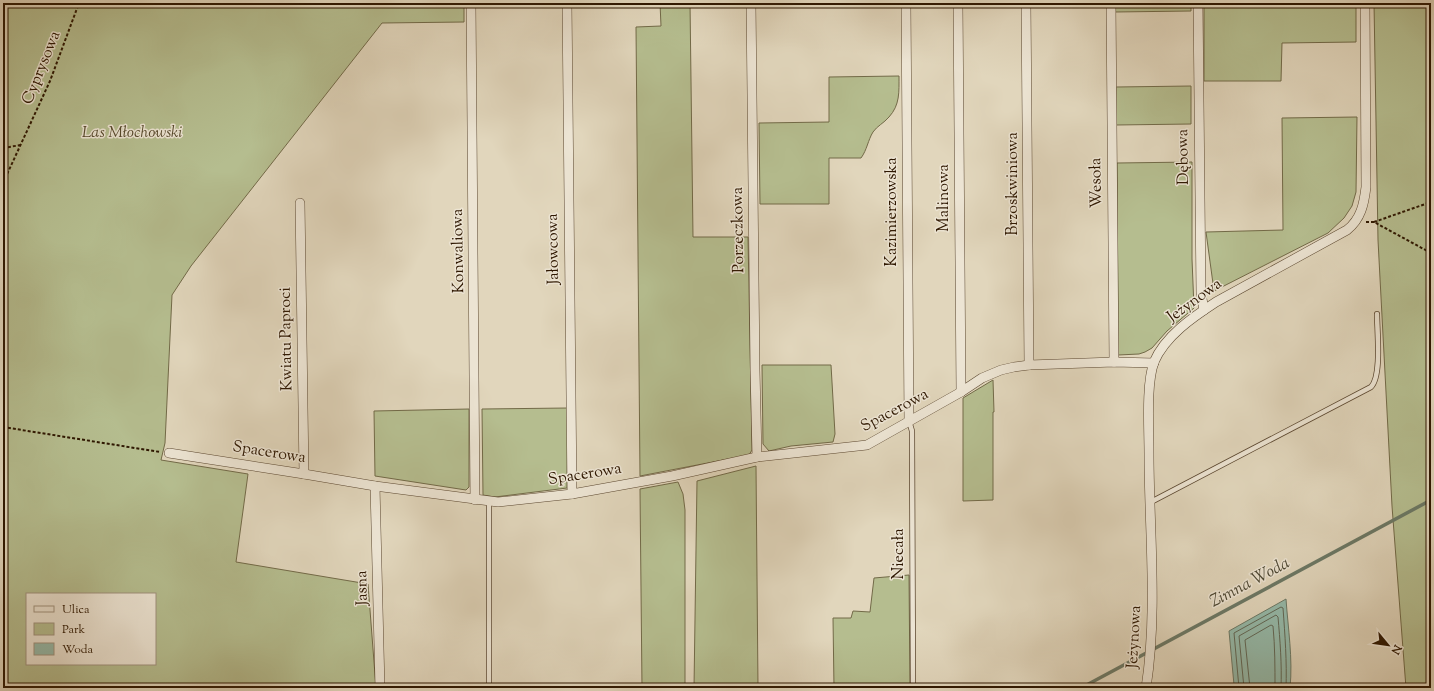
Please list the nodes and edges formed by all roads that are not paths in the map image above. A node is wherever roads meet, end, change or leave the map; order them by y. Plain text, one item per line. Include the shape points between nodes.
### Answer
1 (471, 3) edge
2 (567, 3) edge
3 (751, 3) edge
4 (906, 3) edge
5 (958, 3) edge
6 (1026, 3) edge
7 (1111, 3) edge
8 (1198, 3) edge
9 (1365, 3) edge
10 (300, 203) dead end
11 (1204, 310) junction
12 (1377, 314) dead end
13 (1114, 362) junction
14 (1154, 364) junction
15 (1029, 365) junction
16 (961, 392) junction
17 (909, 421) junction
18 (169, 453) road end
19 (757, 457) junction
20 (304, 474) junction
21 (375, 486) junction
22 (572, 494) junction
23 (476, 500) junction
24 (489, 502) junction
25 (1149, 502) junction
26 (380, 688) edge
27 (489, 688) edge
28 (913, 688) edge
29 (1146, 688) edge

1 - 23 street, Konwaliowa
2 - 22 street, Jałowcowa
3 - 19 street, Porzeczkowa
4 - 17 street, Kazimierzowska
5 - 16 street, Malinowa
6 - 15 street, Brzoskwiniowa
7 - 13 street, Wesoła
8 - 11 street, Dębowa via 1201,293
9 - 11 street, Jeżynowa via 1366,187 1364,203 1355,222 1347,230
10 - 20 street, Kwiatu Paproci
11 - 14 street, Jeżynowa via 1169,340
12 - 25 lane via 1377,374 1371,387
13 - 14 street, Spacerowa
13 - 15 street, Spacerowa
14 - 25 street, Jeżynowa via 1150,379
15 - 16 street, Spacerowa via 1001,370 982,378
16 - 17 street, Spacerowa
17 - 19 street, Spacerowa via 867,444
17 - 28 lane, Niecała via 912,431
18 - 20 street, Spacerowa
19 - 22 street, Spacerowa
20 - 21 street, Spacerowa
21 - 23 street, Spacerowa
21 - 26 street, Jasna
22 - 24 street, Spacerowa
23 - 24 street, Spacerowa
24 - 27 lane
25 - 29 street, Jeżynowa via 1153,555 1152,644

